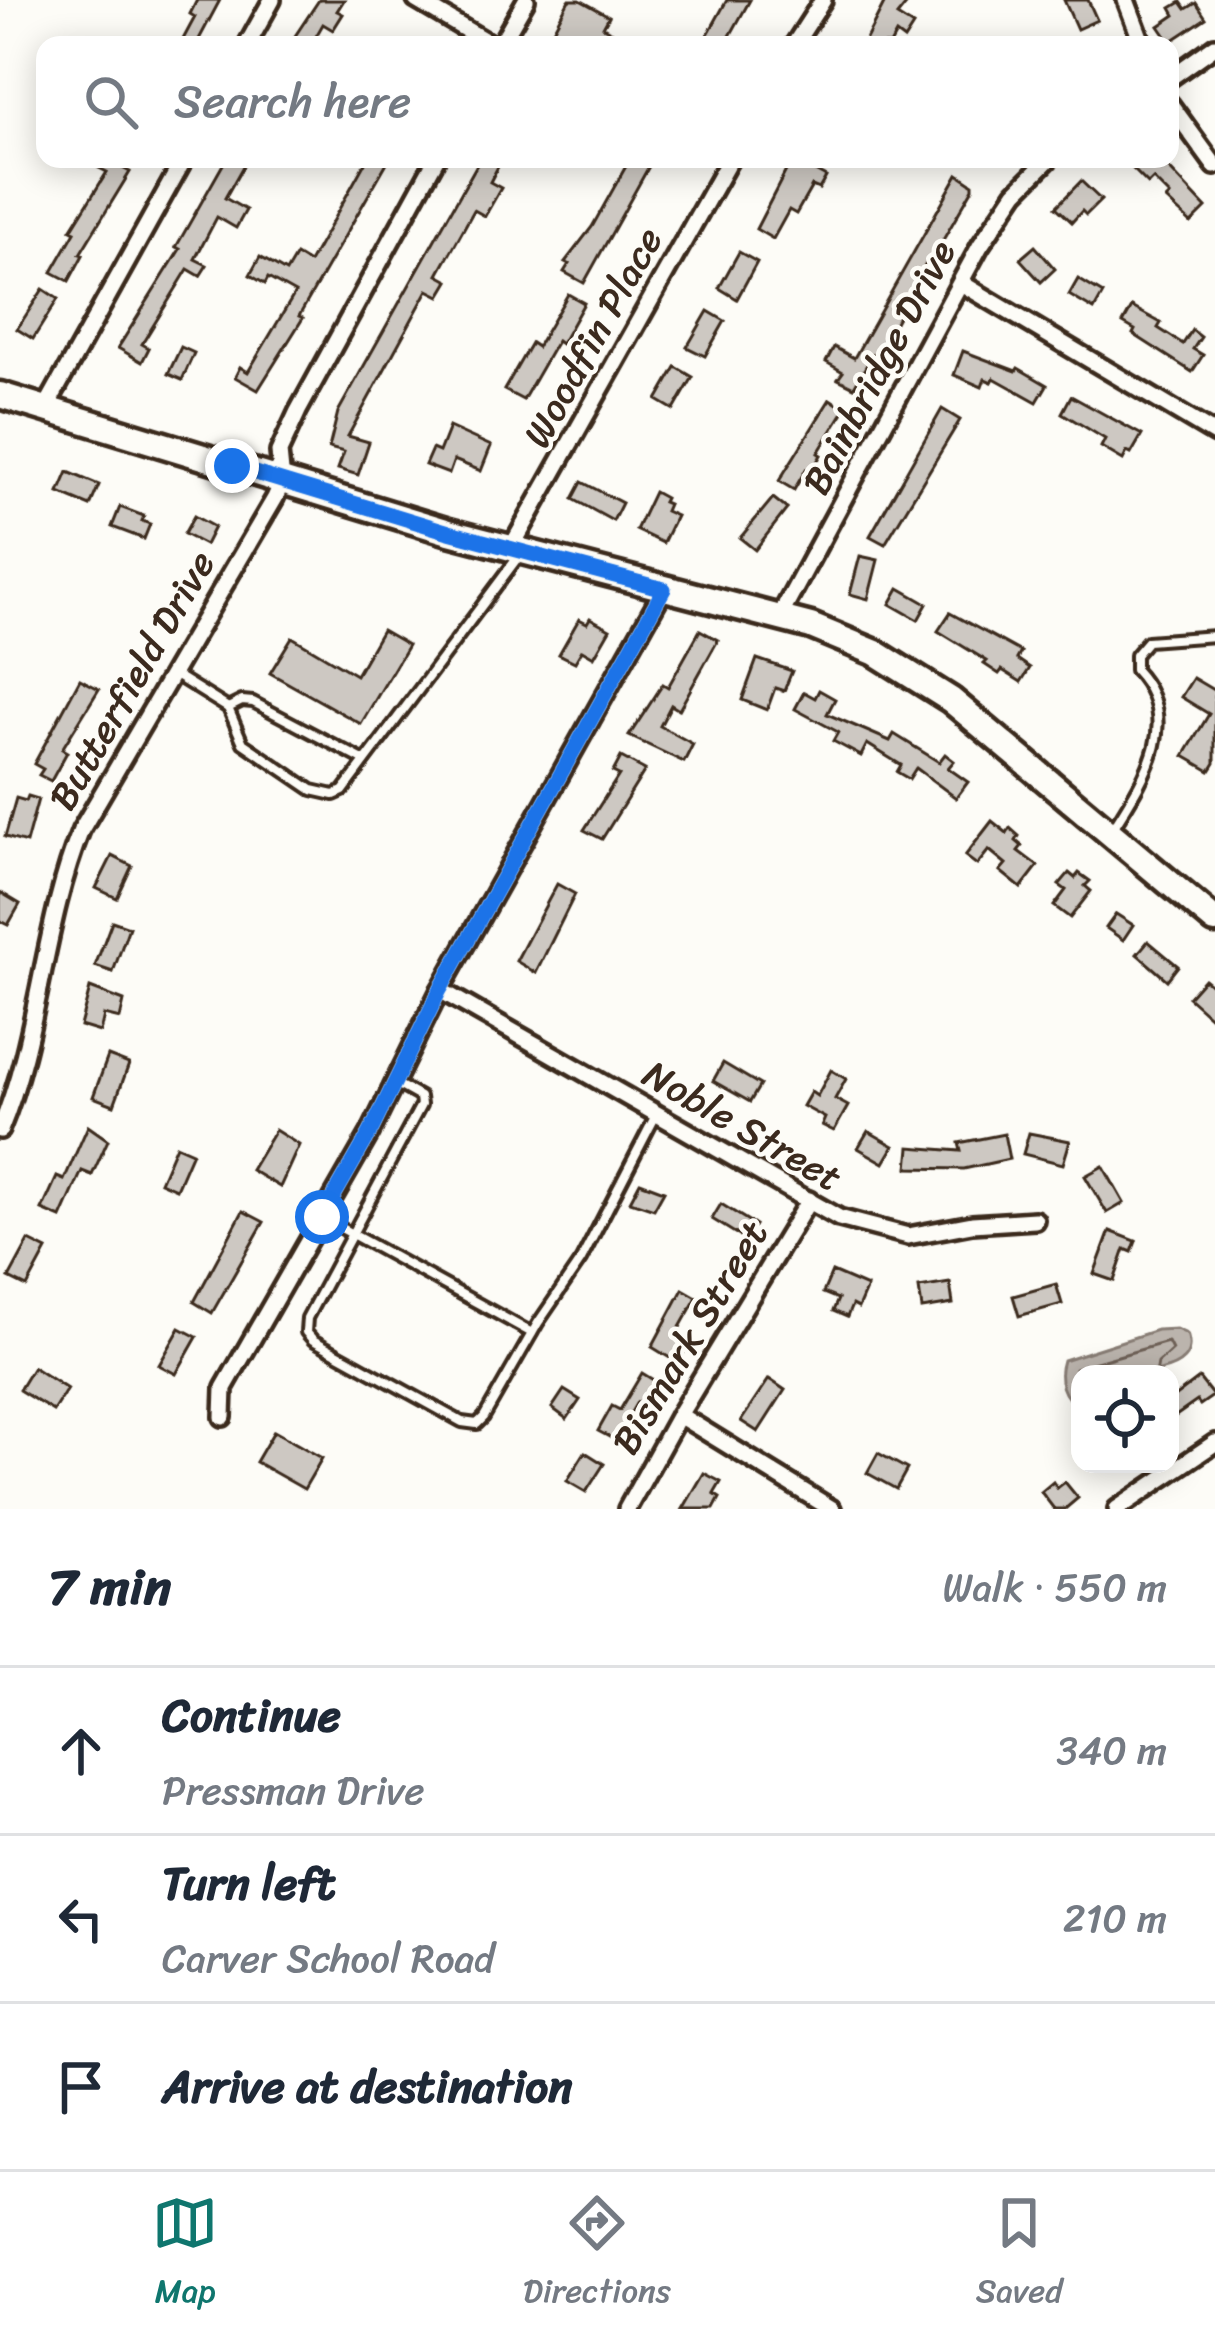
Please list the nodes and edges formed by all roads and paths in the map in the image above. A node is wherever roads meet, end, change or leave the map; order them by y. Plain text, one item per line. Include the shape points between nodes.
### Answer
1 (272, 0) edge
2 (416, 0) edge
3 (526, 0) edge
4 (823, 0) edge
5 (1126, 0) edge
6 (252, 36) edge
7 (480, 36) edge
8 (502, 36) edge
9 (800, 36) edge
10 (1140, 36) edge
11 (1215, 46) edge
12 (1179, 72) edge
13 (1179, 116) edge
14 (1215, 166) edge
15 (179, 168) edge
16 (431, 168) edge
17 (725, 168) edge
18 (1041, 168) edge
19 (962, 283) junction
20 (0, 395) edge
21 (45, 409) junction
22 (1215, 434) edge
23 (282, 482) junction
24 (517, 549) junction
25 (664, 589) junction
26 (779, 618) junction
27 (1215, 636) edge
28 (172, 673) junction
29 (228, 708) junction
30 (365, 761) junction
31 (1110, 832) junction
32 (1215, 921) edge
33 (440, 990) junction
34 (395, 1083) junction
35 (657, 1114) junction
36 (0, 1130) edge
37 (809, 1200) junction
38 (322, 1217) junction
39 (1036, 1220) dead end
40 (352, 1234) junction
41 (532, 1333) junction
42 (679, 1415) junction
43 (223, 1418) dead end
44 (1215, 1443) edge
45 (627, 1509) edge
46 (832, 1509) edge
47 (1117, 1509) edge

1 - 6 street
2 - 7 street
3 - 8 street
4 - 9 street
5 - 10 street
11 - 12 street
13 - 14 street
15 - 21 street
16 - 23 street, Butterfield Drive via 298,411 279,452
17 - 24 street, Woodfin Place
18 - 19 street, Bainbridge Drive via 1000,213
19 - 22 street
19 - 26 street, Bainbridge Drive
20 - 21 main road
21 - 23 main road
23 - 24 main road
23 - 28 street, Butterfield Drive
24 - 25 main road
24 - 30 lane
25 - 26 main road
25 - 33 street
26 - 31 main road via 845,638 911,672
27 - 31 lane via 1147,641 1135,655 1160,731
28 - 29 lane
28 - 36 street, Butterfield Drive via 65,870
29 - 30 lane via 253,702
29 - 30 lane via 243,742 312,790 334,795
31 - 32 main road
33 - 34 street
33 - 35 street, Noble Street
34 - 38 street
34 - 40 lane via 420,1097 421,1106
35 - 37 street, Noble Street
35 - 41 lane via 581,1260
37 - 39 street, Noble Street via 839,1218 908,1236
37 - 42 street, Bismark Street
38 - 40 lane
38 - 43 street via 224,1388
40 - 41 lane
40 - 41 lane via 307,1318 313,1340 331,1350 477,1424
42 - 45 street, Bismark Street
42 - 46 street
44 - 47 street

